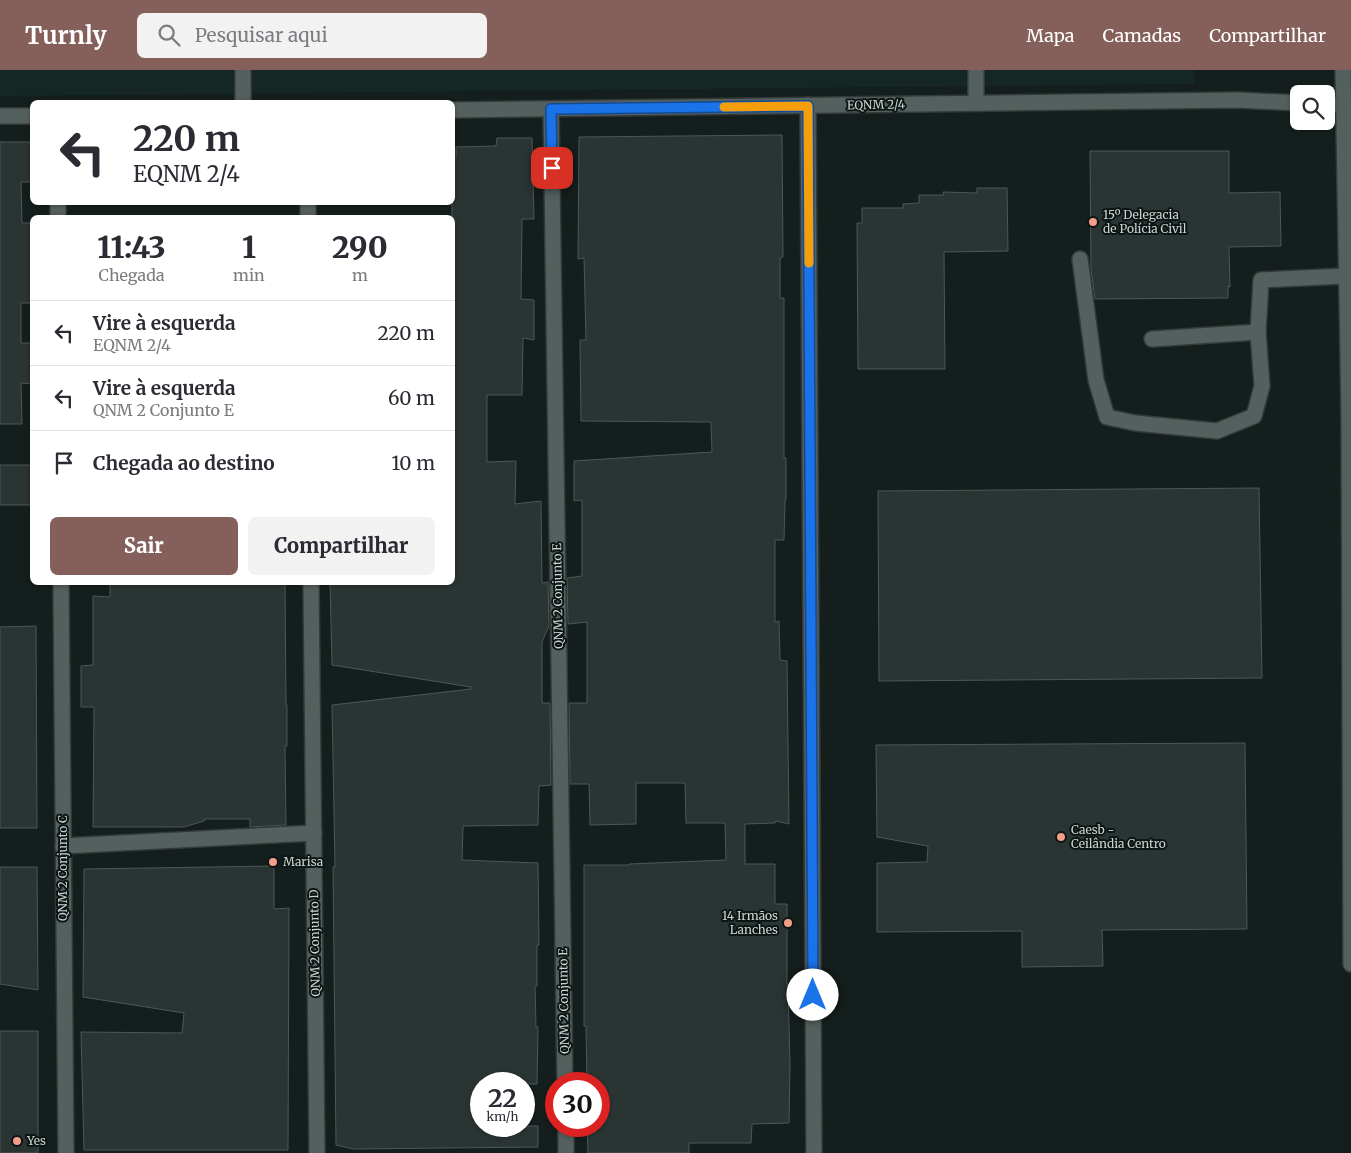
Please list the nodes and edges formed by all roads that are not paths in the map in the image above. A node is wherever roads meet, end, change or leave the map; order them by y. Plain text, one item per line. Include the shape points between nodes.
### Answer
1 (243, 70) edge
2 (976, 70) edge
3 (1343, 70) edge
4 (243, 100) edge
5 (976, 103) junction
6 (1290, 103) edge
7 (1335, 105) edge
8 (1343, 105) junction
9 (808, 106) junction
10 (551, 109) junction
11 (455, 110) edge
12 (0, 116) edge
13 (30, 116) edge
14 (1080, 259) dead end
15 (1346, 276) junction
16 (1258, 332) junction
17 (1152, 339) dead end
18 (1350, 409) edge
19 (61, 585) edge
20 (311, 585) edge
21 (1350, 739) edge
22 (314, 833) junction
23 (63, 846) junction
24 (1351, 964) edge
25 (565, 1072) edge
26 (566, 1137) edge
27 (66, 1153) edge
28 (317, 1153) edge
29 (566, 1153) edge
30 (814, 1153) edge

1 - 4 street
2 - 5 street
3 - 8 street
5 - 6 street, EQNM 2/4 via 1238,100
5 - 9 street, EQNM 2/4
7 - 8 street
8 - 15 street
9 - 10 street, EQNM 2/4
9 - 30 street
10 - 11 street, EQNM 2/4
10 - 25 street, QNM 2 Conjunto E
12 - 13 street
14 - 16 street via 1096,380 1107,417 1134,423 1217,431 1254,416 1262,386
15 - 16 street via 1261,280
15 - 18 street
16 - 17 street
18 - 21 street
19 - 23 street, QNM 2 Conjunto C
20 - 22 street, QNM 2 Conjunto D
21 - 24 street
22 - 23 street
22 - 28 street, QNM 2 Conjunto D
23 - 27 street, QNM 2 Conjunto C
26 - 29 street

